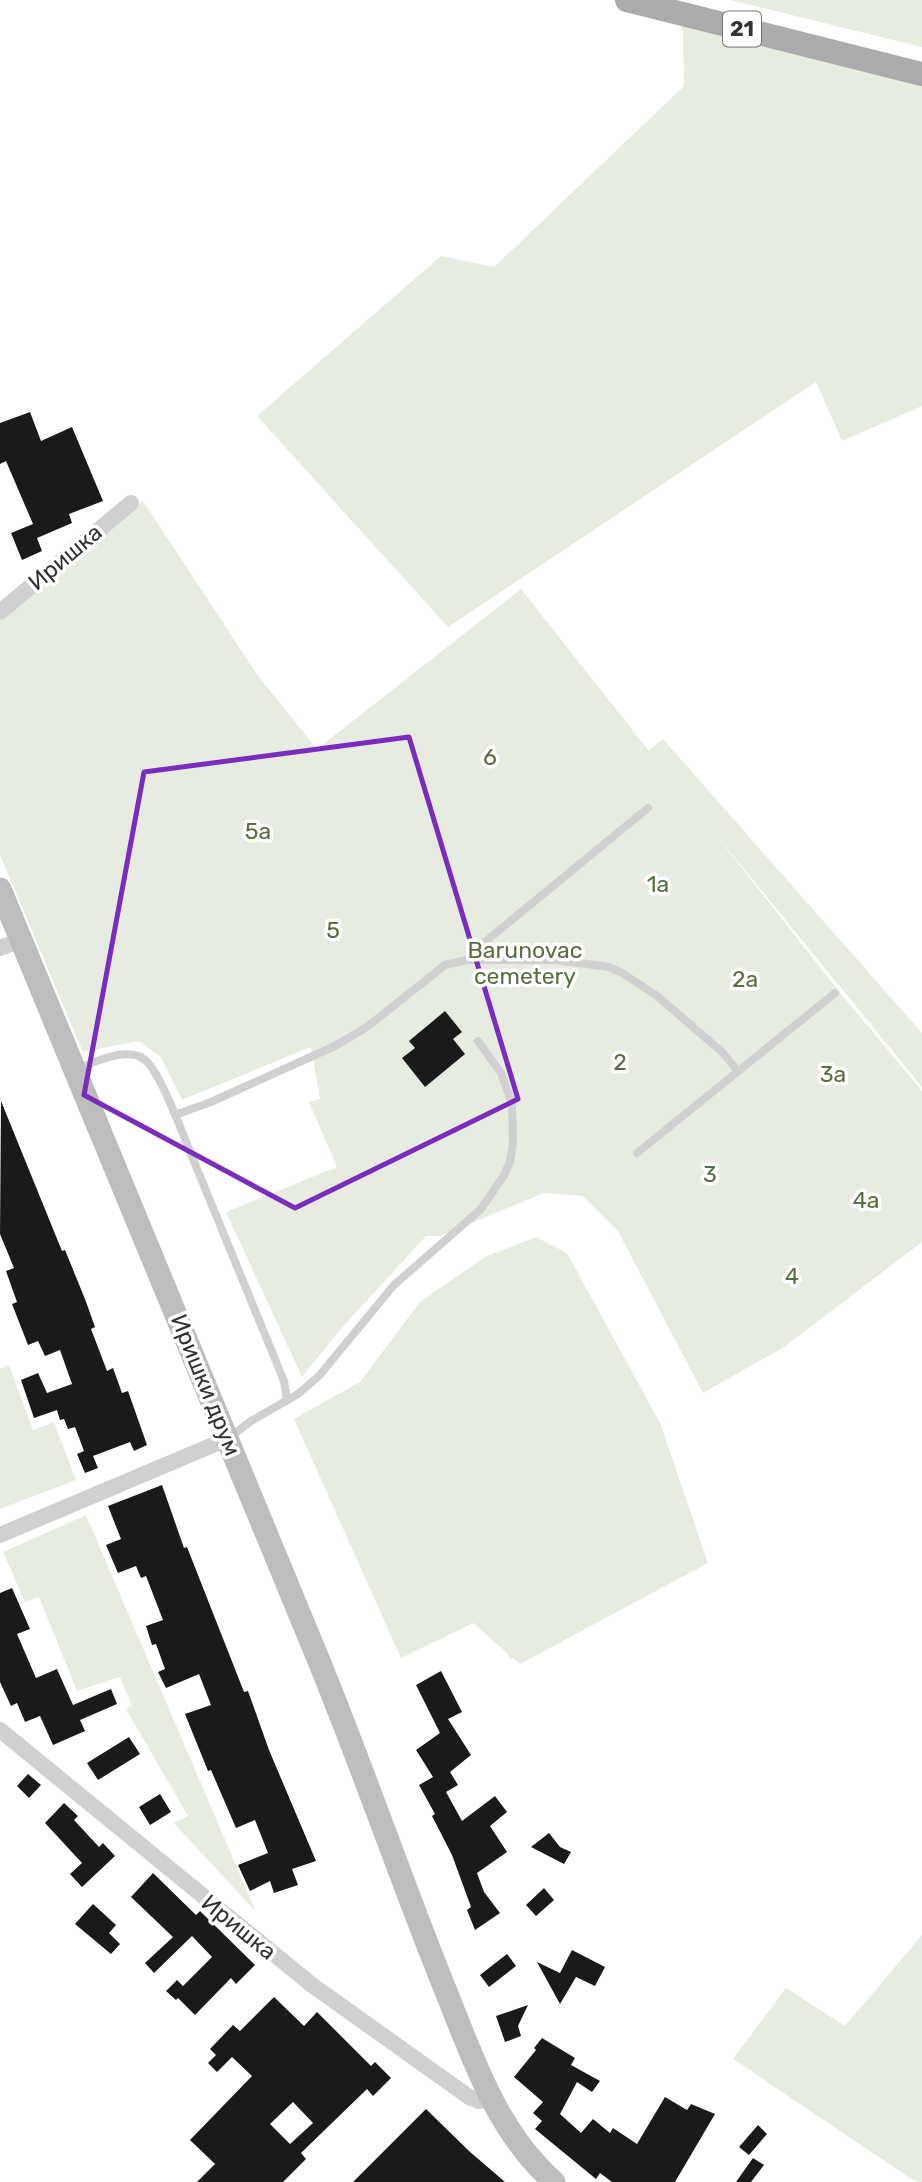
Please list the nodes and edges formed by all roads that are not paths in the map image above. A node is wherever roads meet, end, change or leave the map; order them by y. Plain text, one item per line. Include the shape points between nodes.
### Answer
1 (626, 0) edge
2 (922, 74) edge
3 (131, 503) dead end
4 (0, 612) edge
5 (648, 808) dead end
6 (0, 889) edge
7 (10, 944) edge
8 (467, 960) junction
9 (835, 993) dead end
10 (478, 1041) dead end
11 (77, 1071) junction
12 (738, 1071) junction
13 (175, 1115) junction
14 (637, 1153) dead end
15 (287, 1400) junction
16 (227, 1438) junction
17 (0, 1535) edge
18 (0, 1730) edge
19 (491, 2098) junction
20 (554, 2182) edge

1 - 2 main road, 21
3 - 4 street, Иришка
5 - 8 lane
6 - 7 street, Иришки друм
7 - 11 street, Иришки друм
8 - 12 lane via 556,960 609,967 656,995
8 - 13 lane via 445,965 367,1027 335,1046
9 - 12 lane
10 - 15 lane via 501,1073 512,1104 513,1144 503,1177 480,1210 394,1285 319,1376
11 - 13 lane via 136,1054 147,1060
11 - 16 street, Иришки друм
12 - 14 lane
13 - 15 lane via 284,1381
15 - 16 lane
16 - 17 street
16 - 19 street, Иришки друм
18 - 19 street, Иришка via 312,1985 469,2097 479,2101
19 - 20 street via 521,2148

